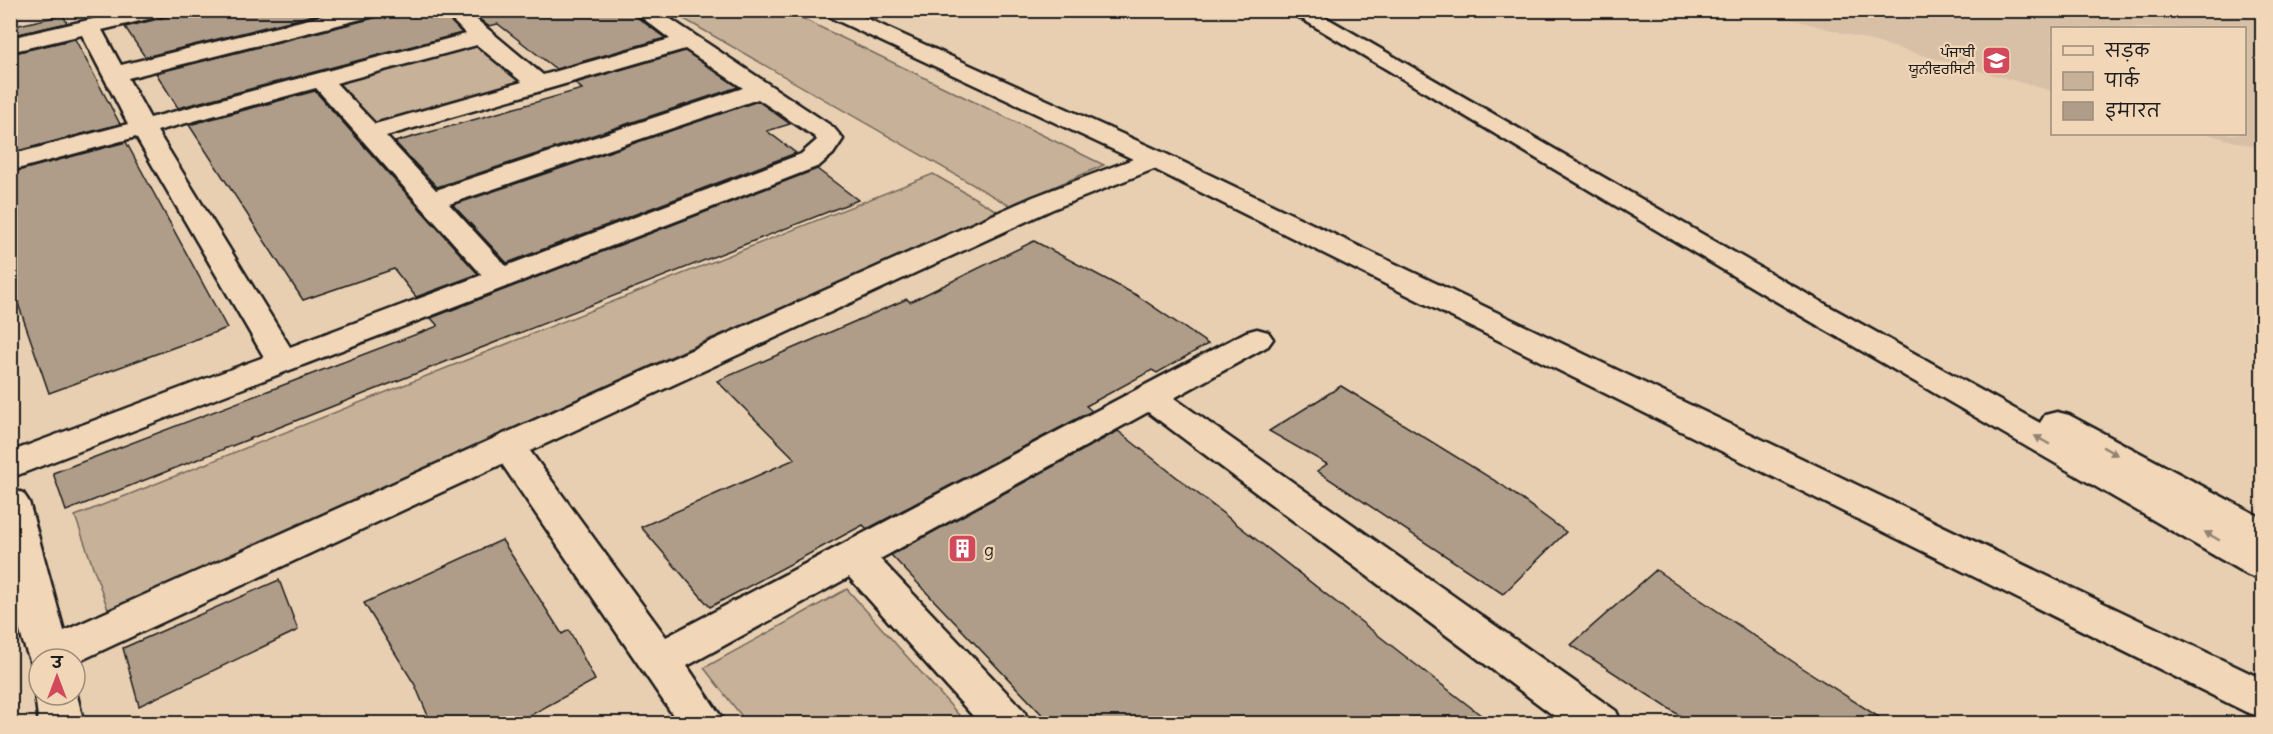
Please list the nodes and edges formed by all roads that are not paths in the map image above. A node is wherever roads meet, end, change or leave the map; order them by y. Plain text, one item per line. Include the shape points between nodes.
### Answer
1 (162, 10) edge
2 (374, 10) edge
3 (452, 10) edge
4 (642, 10) edge
5 (830, 10) edge
6 (1297, 10) edge
7 (1327, 10) edge
8 (89, 27) junction
9 (481, 37) junction
10 (687, 41) junction
11 (10, 45) edge
12 (114, 74) junction
13 (321, 80) junction
14 (539, 84) junction
15 (761, 90) junction
16 (143, 128) junction
17 (370, 134) junction
18 (1155, 159) junction
19 (10, 163) edge
20 (431, 201) junction
21 (502, 279) junction
22 (1257, 339) dead end
23 (283, 362) junction
24 (1151, 398) junction
25 (508, 446) junction
26 (10, 466) edge
27 (2142, 483) junction
28 (10, 502) edge
29 (2262, 535) edge
30 (854, 556) junction
31 (2262, 565) edge
32 (46, 647) edge
33 (87, 653) edge
34 (660, 660) junction
35 (2262, 699) edge
36 (59, 707) edge
37 (62, 723) edge
38 (704, 723) edge
39 (1008, 723) edge
40 (1600, 723) edge

1 - 8 street
2 - 12 street
3 - 9 street
4 - 10 street
5 - 18 street
27 -> 6 street via 1768,285
7 -> 27 street
8 - 11 street
8 - 12 street
9 - 13 street
9 - 14 street
10 - 14 street
10 - 15 street
12 - 16 street
13 - 16 street
13 - 17 street
14 - 17 street
15 - 20 street
15 - 21 street via 824,132 830,139 824,149 810,160
16 - 19 street
16 - 23 street
17 - 20 street
18 - 25 street via 1043,203
18 - 35 street
20 - 21 street
21 - 23 street
22 - 24 street
23 - 26 street
24 - 30 street
24 - 40 street
25 - 33 street
25 - 34 street
27 - 29 street
31 -> 27 street
28 - 32 street
30 - 34 street
30 - 39 street
34 - 38 street
36 - 37 street

